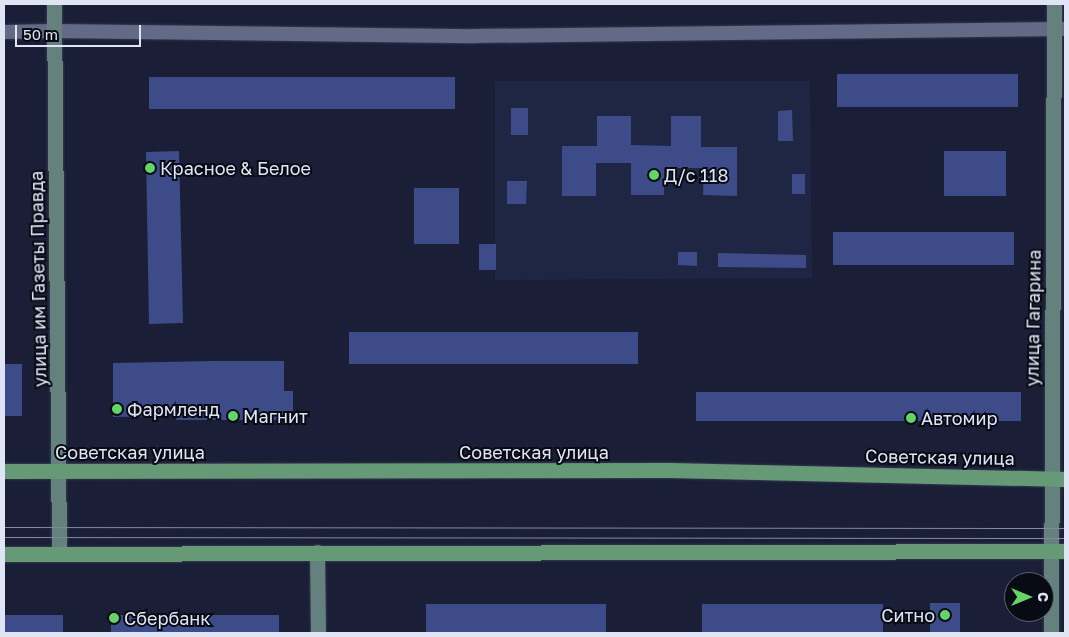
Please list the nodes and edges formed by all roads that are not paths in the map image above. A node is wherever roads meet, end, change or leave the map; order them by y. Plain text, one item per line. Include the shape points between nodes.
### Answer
1 (54, 4) edge
2 (1054, 4) edge
3 (1060, 30) edge
4 (54, 31) junction
5 (4, 32) edge
6 (4, 471) edge
7 (58, 471) junction
8 (1058, 479) edge
9 (1058, 551) edge
10 (318, 552) junction
11 (4, 554) edge
12 (59, 554) junction
13 (318, 633) edge
14 (1051, 633) edge

1 - 4 street, улица им Газеты Правда
2 - 3 street, улица Гагарина
3 - 4 street via 475,36
3 - 8 street, улица Гагарина
4 - 5 street
4 - 7 street, улица им Газеты Правда
6 - 7 main road, Советская улица
7 - 8 main road, Советская улица via 670,470
7 - 12 street, улица им Газеты Правда
8 - 9 street, улица Гагарина
9 - 10 main road
9 - 14 street, улица Гагарина
10 - 12 main road
10 - 13 street
11 - 12 main road

